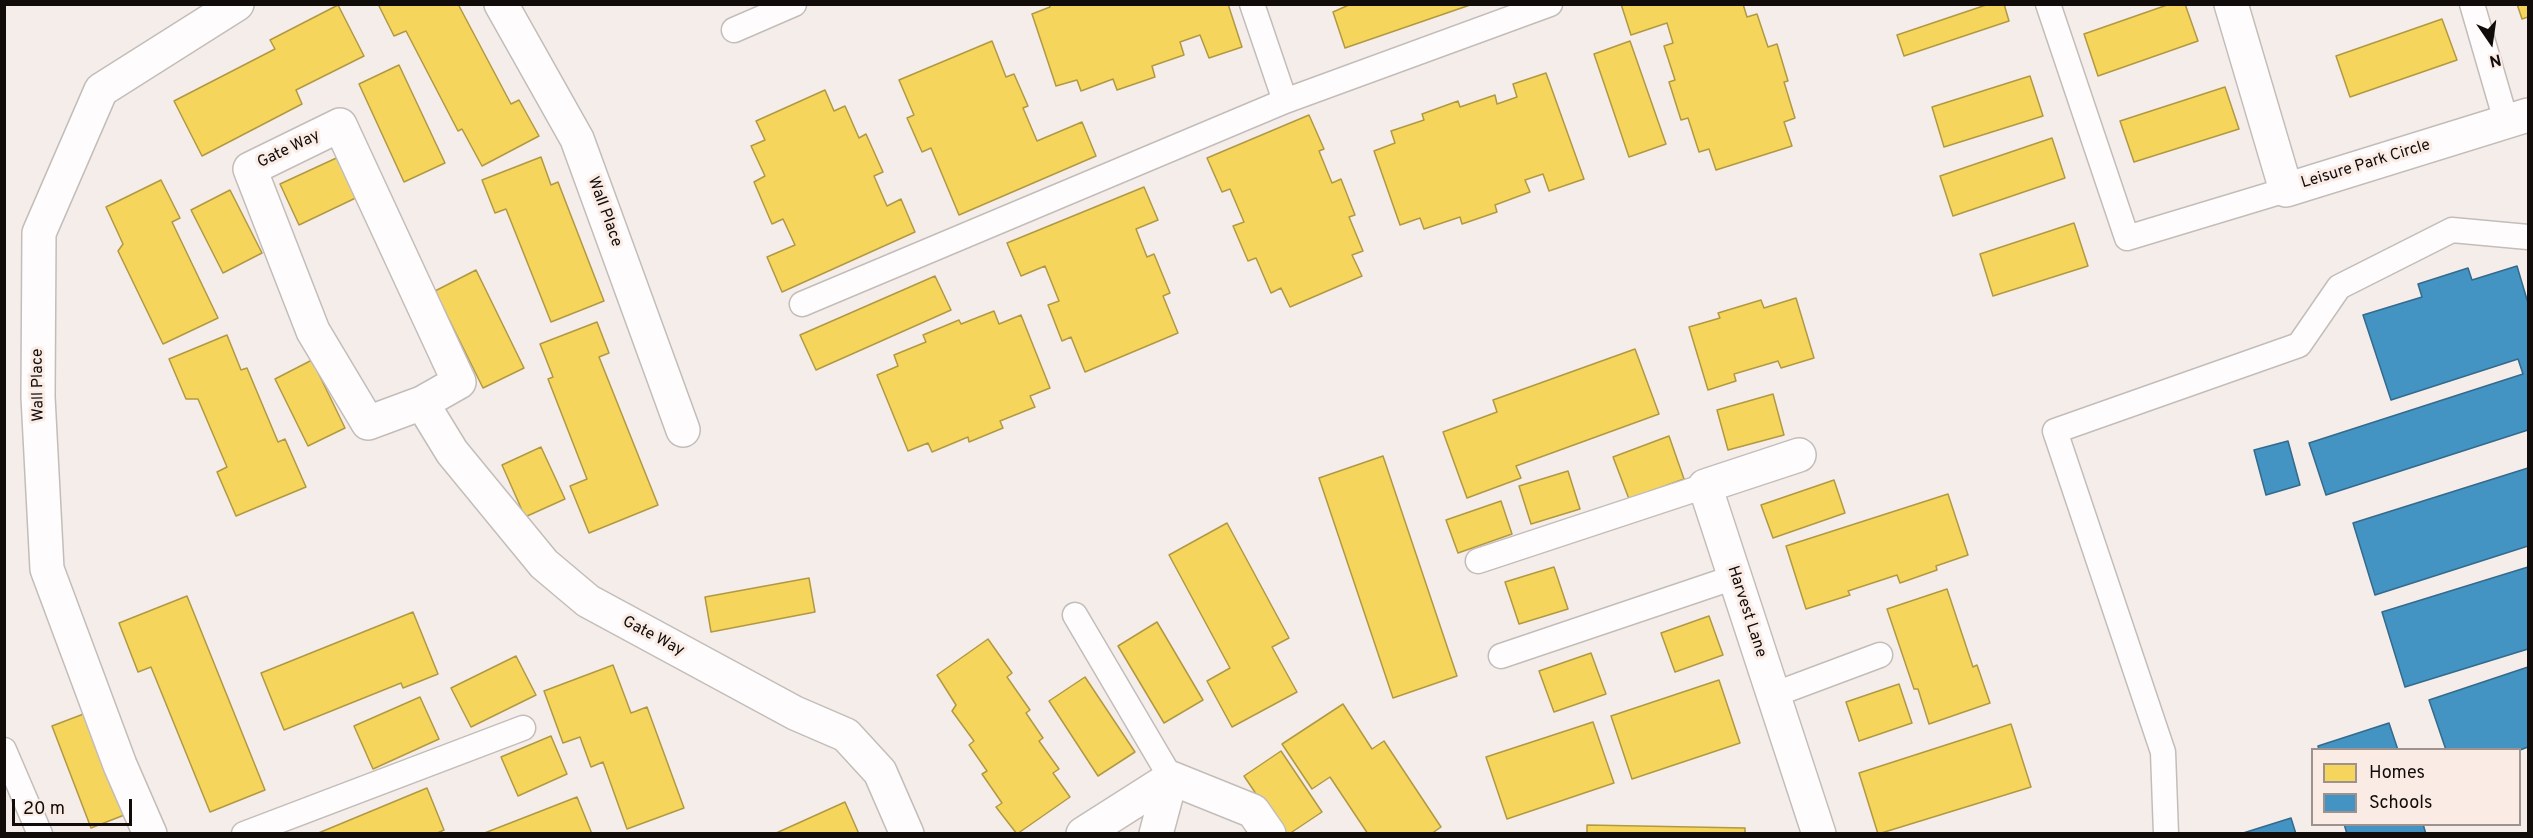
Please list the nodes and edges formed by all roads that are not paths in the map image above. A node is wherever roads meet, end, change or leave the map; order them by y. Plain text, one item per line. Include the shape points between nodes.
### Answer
1 (237, 4) edge
2 (501, 4) edge
3 (794, 4) edge
4 (1252, 4) edge
5 (1550, 4) edge
6 (2049, 4) edge
7 (2231, 4) edge
8 (2472, 4) edge
9 (734, 30) dead end
10 (1285, 101) junction
11 (2517, 118) edge
12 (2286, 190) junction
13 (2529, 237) edge
14 (802, 304) dead end
15 (422, 403) junction
16 (683, 430) dead end
17 (1799, 455) dead end
18 (1704, 486) junction
19 (1478, 561) dead end
20 (1735, 577) junction
21 (1075, 615) dead end
22 (1880, 655) dead end
23 (1501, 656) dead end
24 (1773, 695) junction
25 (523, 728) dead end
26 (4, 750) edge
27 (1171, 778) junction
28 (40, 834) edge
29 (150, 834) edge
30 (244, 834) edge
31 (907, 834) edge
32 (1083, 834) edge
33 (1156, 834) edge
34 (1269, 834) edge
35 (1819, 834) edge
36 (2166, 834) edge

1 - 29 street, Wall Place via 101,90 39,232 38,397 47,569
2 - 16 street, Wall Place via 577,139
3 - 9 lane
4 - 10 lane
5 - 10 lane
6 - 12 lane via 2127,238
7 - 12 street, Leisure Park Circle
8 - 11 lane
10 - 14 lane
11 - 12 street, Leisure Park Circle
13 - 36 lane via 2452,230 2339,287 2299,345 2055,431 2163,752
15 - 15 street, Gate Way via 368,423 313,330 250,169 340,125 459,382
15 - 31 street, Gate Way via 452,452 544,564 588,601 795,713 846,735 880,772
17 - 18 street
18 - 19 lane
18 - 20 street, Harvest Lane
20 - 23 lane
20 - 24 street, Harvest Lane
21 - 27 lane
22 - 24 lane
24 - 35 street, Harvest Lane
25 - 30 lane
26 - 28 lane
27 - 32 street
27 - 33 street
27 - 34 street via 1253,811

